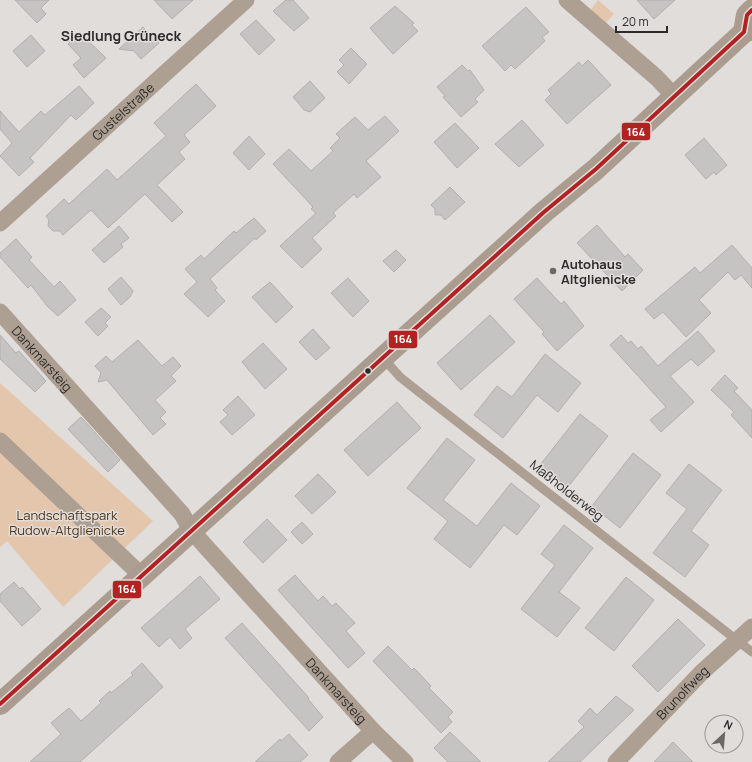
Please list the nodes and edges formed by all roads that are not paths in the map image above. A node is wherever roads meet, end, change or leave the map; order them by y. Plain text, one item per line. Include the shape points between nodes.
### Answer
1 (246, 0) edge
2 (576, 2) edge
3 (752, 10) edge
4 (748, 30) edge
5 (674, 96) junction
6 (0, 223) edge
7 (0, 312) edge
8 (383, 358) junction
9 (0, 441) edge
10 (191, 530) junction
11 (142, 576) junction
12 (752, 627) edge
13 (736, 640) junction
14 (752, 652) edge
15 (0, 704) edge
16 (373, 731) junction
17 (338, 762) edge
18 (405, 762) edge
19 (616, 762) edge

1 - 6 street, Gustelstraße
2 - 5 street
3 - 4 main road via 747,15
4 - 5 main road
5 - 8 main road via 596,169 544,212
7 - 10 street, Dankmarsteig via 176,507
8 - 10 main road
8 - 13 lane, Maßholderweg via 400,377
9 - 11 street
10 - 11 main road
10 - 16 street, Dankmarsteig
11 - 15 main road
12 - 13 street, Brunolfweg
13 - 14 lane, Maßholderweg
13 - 19 street, Brunolfweg
16 - 17 street
16 - 18 street, Dankmarsteig

